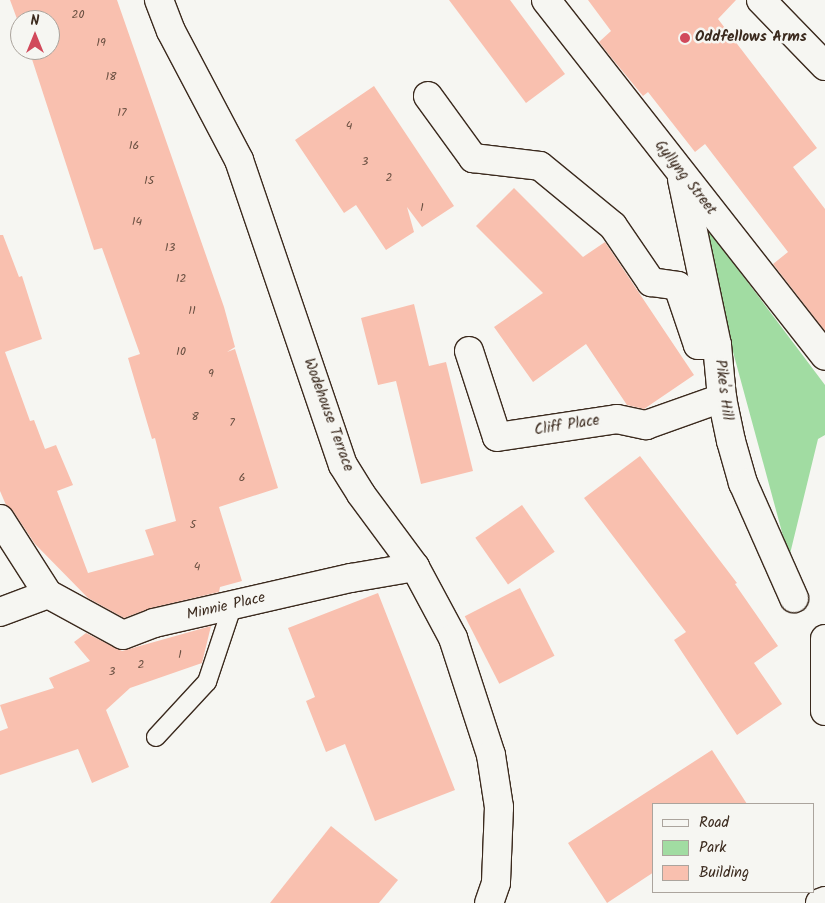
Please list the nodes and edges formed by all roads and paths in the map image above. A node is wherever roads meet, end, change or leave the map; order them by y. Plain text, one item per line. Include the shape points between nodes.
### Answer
1 (159, 0) edge
2 (546, 0) edge
3 (761, 0) edge
4 (825, 66) edge
5 (428, 96) dead end
6 (680, 172) junction
7 (718, 345) junction
8 (469, 351) dead end
9 (825, 356) edge
10 (722, 398) junction
11 (0, 519) edge
12 (415, 567) junction
13 (48, 594) junction
14 (794, 598) dead end
15 (232, 607) junction
16 (0, 612) edge
17 (825, 639) edge
18 (825, 711) edge
19 (156, 737) dead end
20 (492, 893) edge
21 (825, 901) edge
22 (820, 903) edge

1 - 12 street, Wodehouse Terrace via 171,31 238,160 343,465
2 - 6 street, Gyllyng Street
3 - 4 street
5 - 7 street via 473,158 540,166 613,226 651,282 678,286 698,345
6 - 7 street, Pike's Hill
6 - 9 street, Gyllyng Street
7 - 10 street, Pike's Hill
8 - 10 street, Cliff Place via 497,437 617,419 646,425
10 - 14 street, Pike's Hill via 743,482
11 - 13 street
12 - 15 street, Minnie Place via 351,578
12 - 20 street, Wodehouse Terrace via 453,638 491,755 499,807
13 - 15 street, Minnie Place via 123,635 154,623
13 - 16 street
15 - 19 lane via 207,682
17 - 18 street
21 - 22 street

